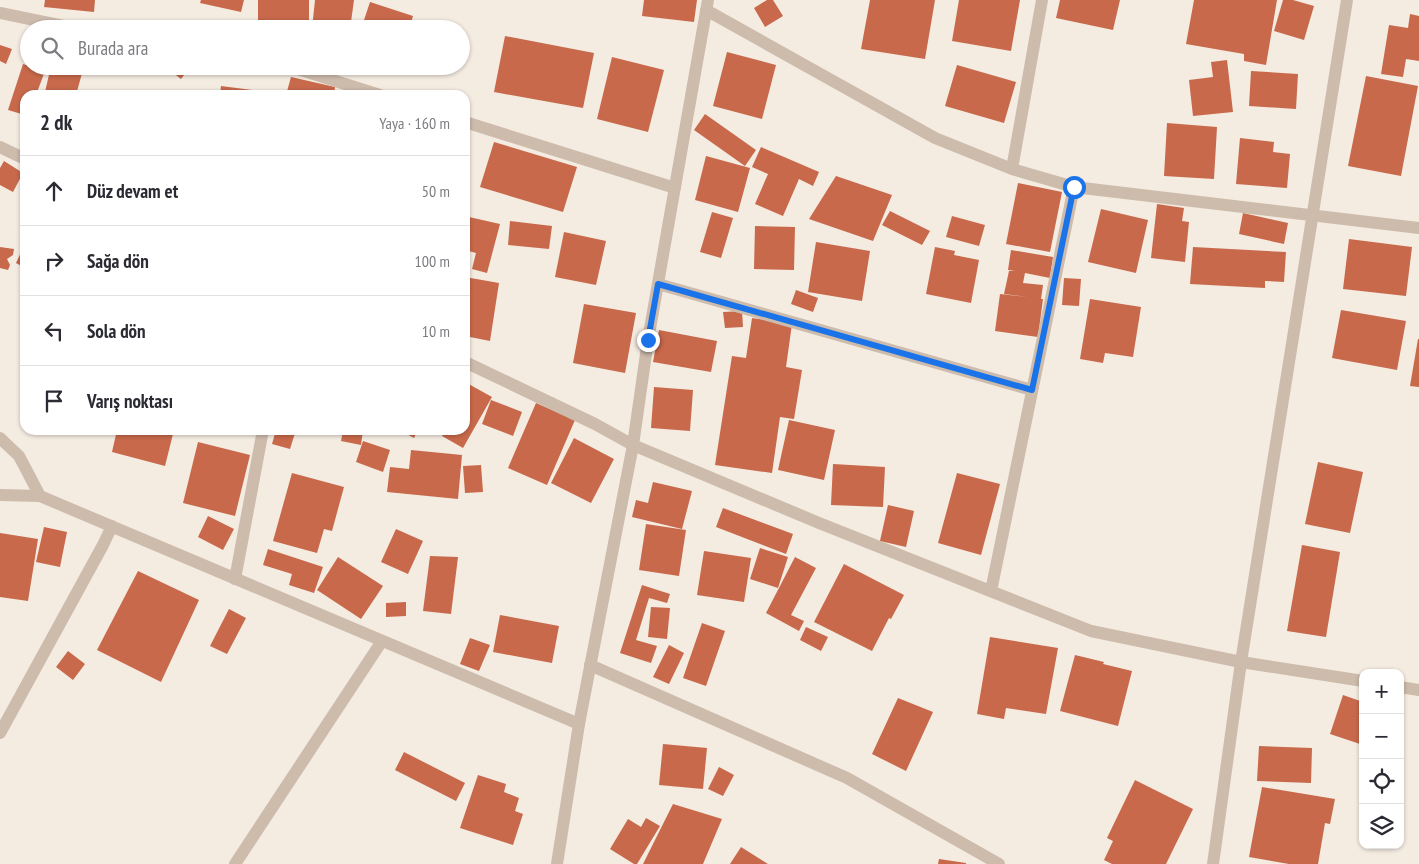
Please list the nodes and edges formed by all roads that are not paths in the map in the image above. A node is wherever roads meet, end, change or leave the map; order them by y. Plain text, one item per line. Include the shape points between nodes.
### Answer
1 (1042, 0) edge
2 (1347, 0) edge
3 (707, 5) edge
4 (0, 13) edge
5 (32, 20) edge
6 (317, 75) edge
7 (364, 90) edge
8 (470, 124) edge
9 (0, 148) edge
10 (20, 157) edge
11 (1012, 168) junction
12 (1074, 187) junction
13 (675, 188) junction
14 (1313, 214) junction
15 (1419, 228) edge
16 (658, 284) junction
17 (470, 364) edge
18 (1032, 390) junction
19 (262, 435) edge
20 (0, 438) edge
21 (633, 445) junction
22 (0, 495) edge
23 (40, 496) junction
24 (112, 526) junction
25 (235, 579) junction
26 (991, 591) junction
27 (382, 641) junction
28 (1241, 662) junction
29 (590, 666) junction
30 (1359, 680) edge
31 (1404, 688) edge
32 (1419, 690) edge
33 (579, 724) junction
34 (0, 733) edge
35 (235, 864) edge
36 (557, 864) edge
37 (999, 864) edge
38 (1213, 864) edge

1 - 11 street
2 - 14 street
3 - 11 street via 935,138
3 - 13 street
4 - 5 street
6 - 7 street
8 - 13 street
9 - 10 street
11 - 12 street
12 - 14 street
12 - 18 street
13 - 16 street
14 - 15 street
14 - 28 street
16 - 18 street
16 - 21 street
17 - 21 street
18 - 26 street
19 - 25 street
20 - 23 street via 19,456
21 - 26 street
21 - 29 street
22 - 23 street
23 - 24 street
24 - 25 street
24 - 34 street
25 - 27 street
26 - 28 street via 1091,630
27 - 33 street
27 - 35 street
28 - 30 street
28 - 38 street
29 - 33 street
29 - 37 street via 848,778
31 - 32 street
33 - 36 street

